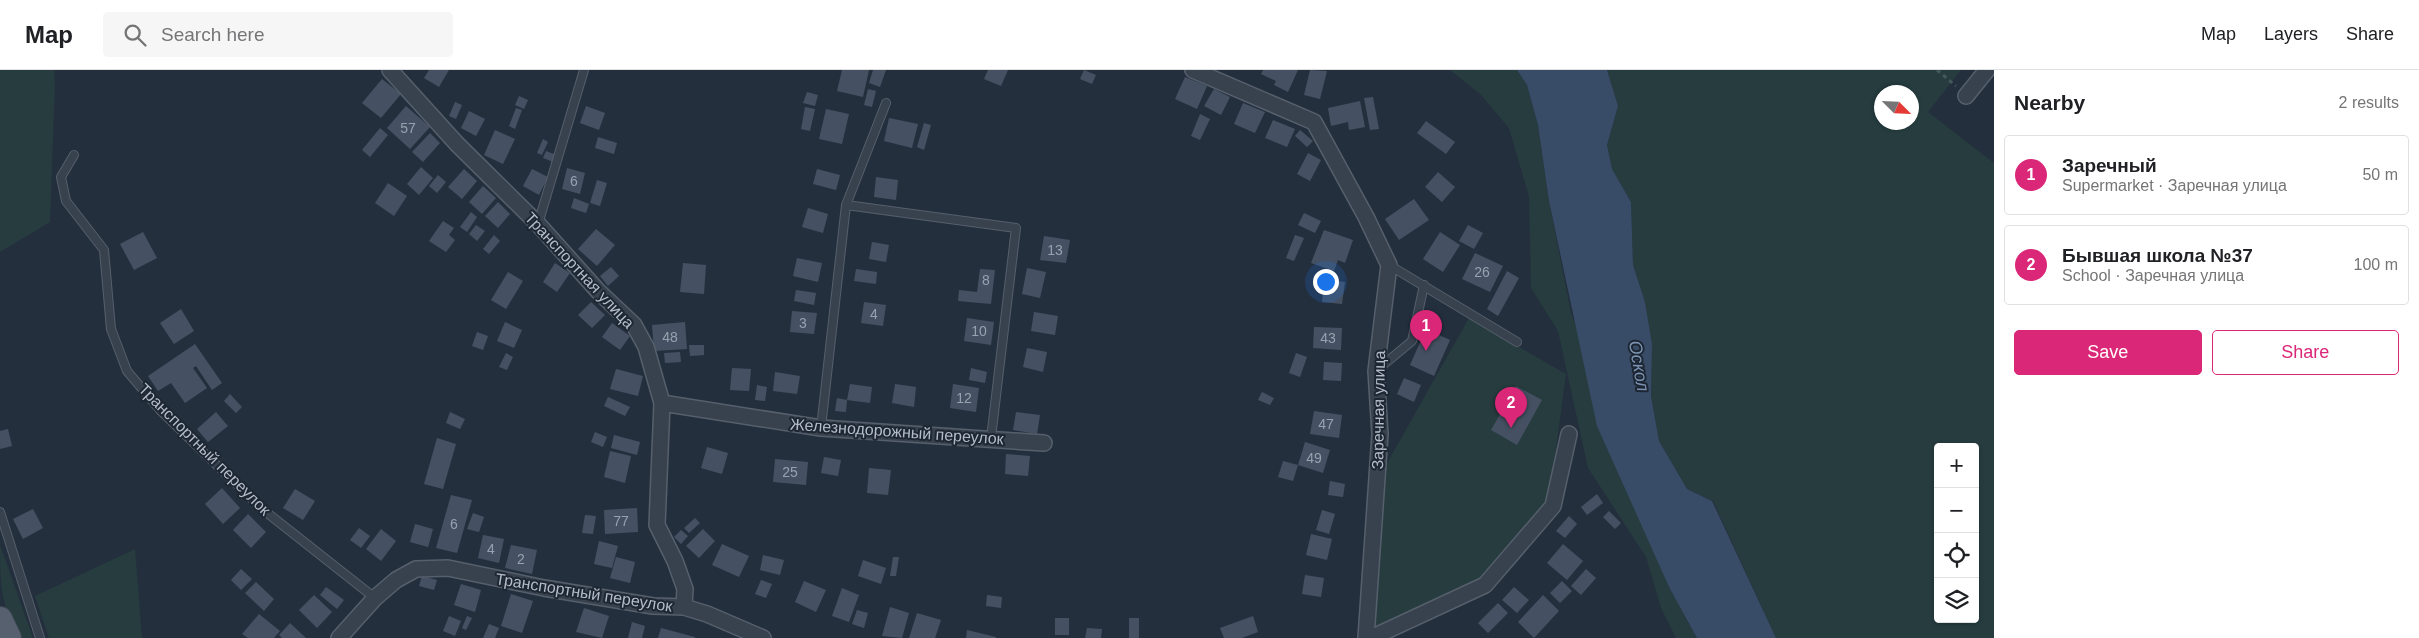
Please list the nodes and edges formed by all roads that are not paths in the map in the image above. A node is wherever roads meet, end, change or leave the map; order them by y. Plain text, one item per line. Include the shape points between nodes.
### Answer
1 (390, 70) edge
2 (584, 70) edge
3 (1193, 70) edge
4 (1987, 70) edge
5 (1966, 96) road end
6 (886, 103) dead end
7 (74, 155) dead end
8 (846, 205) junction
9 (538, 224) junction
10 (1390, 265) junction
11 (1424, 286) junction
12 (1518, 342) dead end
13 (1376, 371) junction
14 (662, 403) junction
15 (821, 428) junction
16 (1569, 434) dead end
17 (991, 438) junction
18 (1044, 443) dead end
19 (0, 512) edge
20 (375, 598) junction
21 (684, 607) junction
22 (0, 619) edge
23 (9, 638) edge
24 (40, 638) edge
25 (339, 638) edge
26 (763, 638) edge
27 (1366, 638) edge
28 (1371, 638) edge

1 - 9 street, Транспортная улица via 457,144
2 - 9 lane
3 - 10 street via 1314,122
4 - 5 street
6 - 8 lane
7 - 20 lane, Транспортный переулок via 61,177 66,201 104,250 111,329 127,371 161,411 261,508
8 - 15 lane
8 - 17 lane via 1016,228
9 - 14 street, Транспортная улица via 634,326 646,347
10 - 11 lane
10 - 13 street, Заречная улица
11 - 12 lane
11 - 13 lane via 1412,342
13 - 27 street, Заречная улица via 1380,434
14 - 15 street, Железнодорожный переулок
14 - 21 street, Транспортная улица via 657,525 685,589
15 - 17 street, Железнодорожный переулок
16 - 28 street via 1553,506 1485,585
17 - 18 street, Железнодорожный переулок
19 - 24 lane
20 - 21 street, Транспортный переулок via 396,580 416,569 448,568 544,588 653,606
20 - 25 street, Транспортный переулок
21 - 26 street
22 - 23 main road

